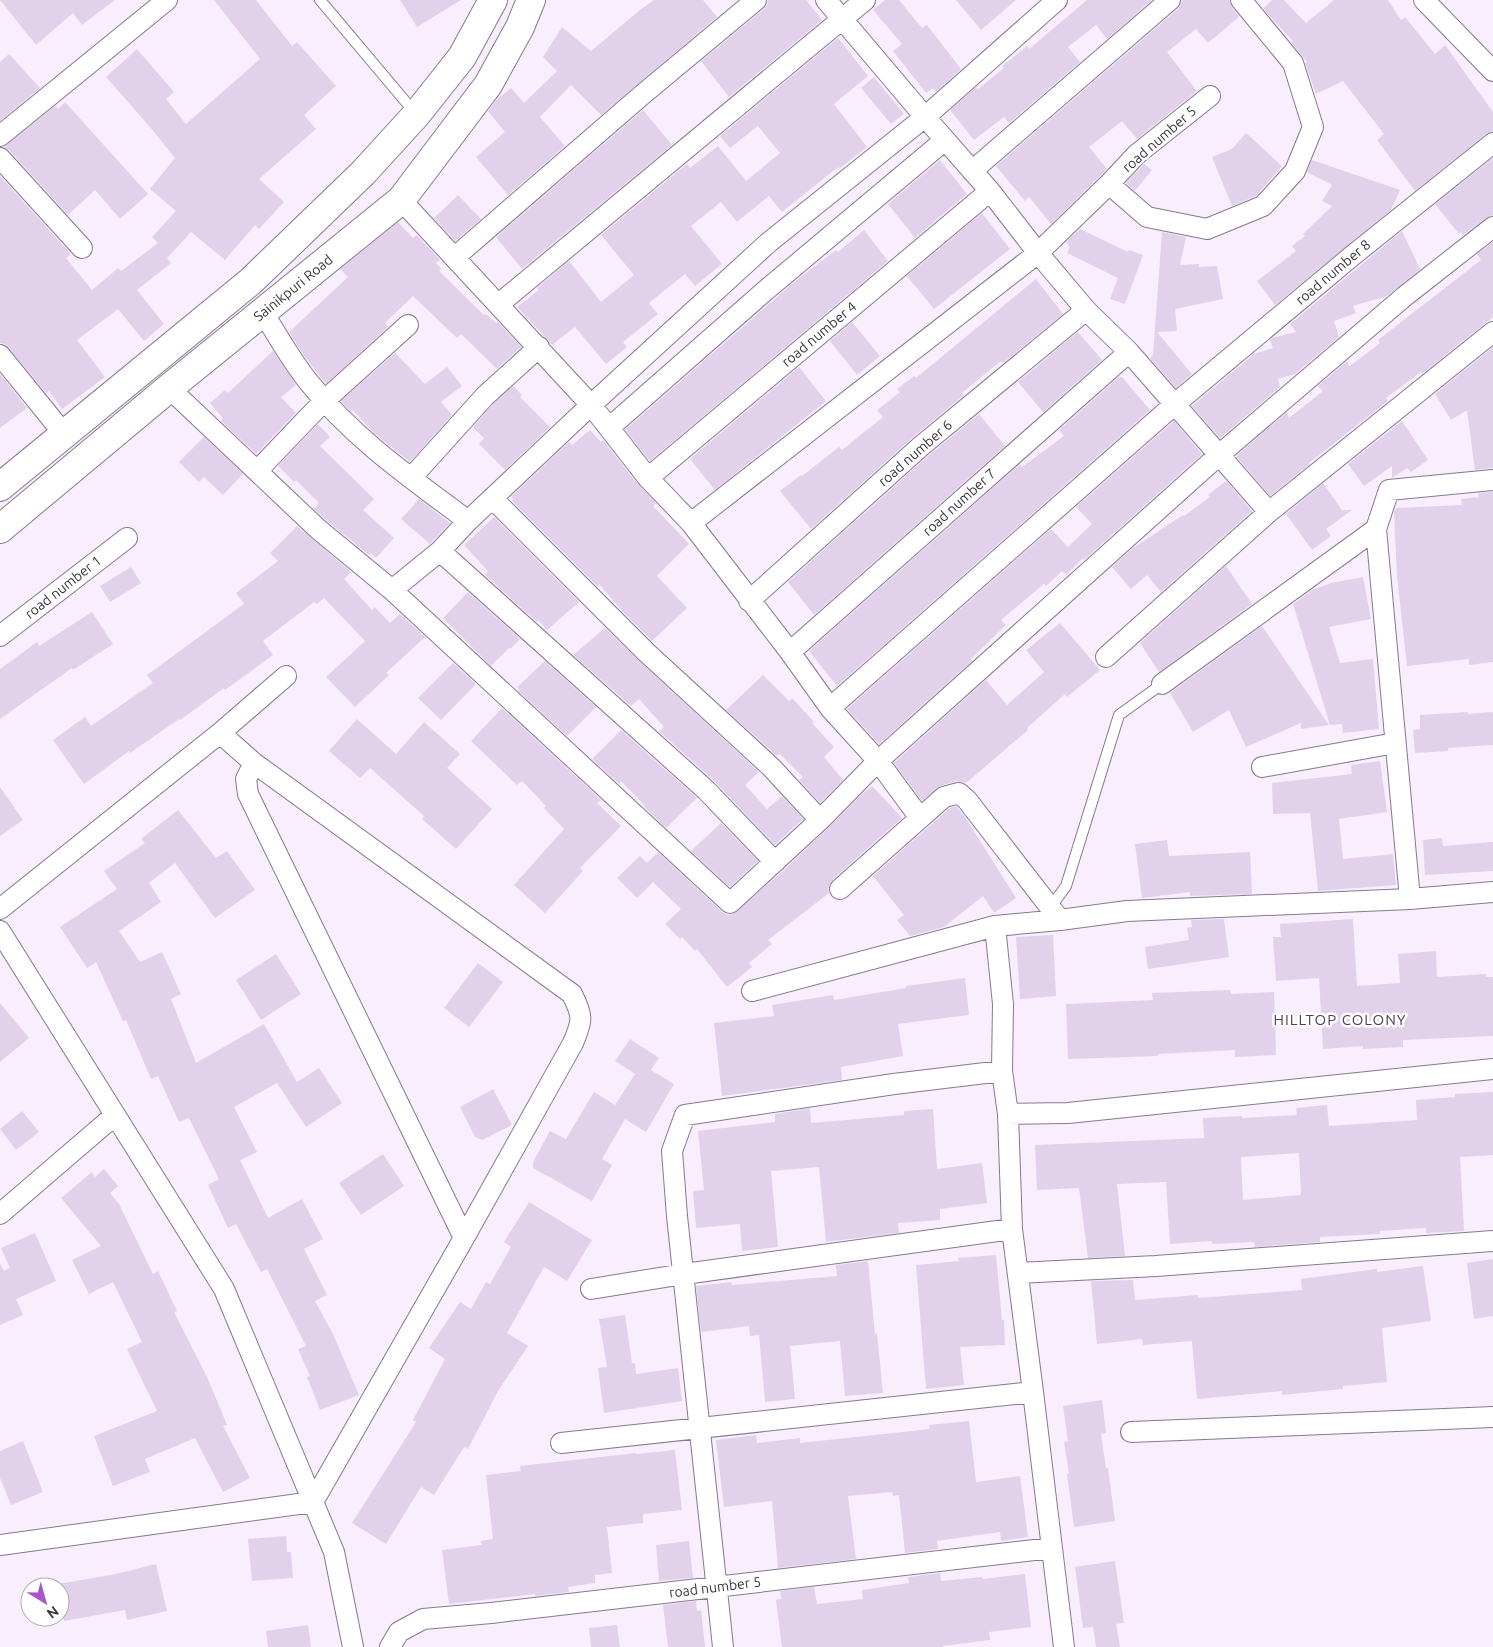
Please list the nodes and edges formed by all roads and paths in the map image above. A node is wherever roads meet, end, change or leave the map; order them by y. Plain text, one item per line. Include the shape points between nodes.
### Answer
1 (168, 0) edge
2 (320, 0) edge
3 (531, 0) edge
4 (756, 0) edge
5 (826, 0) edge
6 (866, 0) edge
7 (1057, 0) edge
8 (1170, 0) edge
9 (1241, 0) edge
10 (1424, 0) edge
11 (489, 3) edge
12 (843, 20) junction
13 (1493, 71) edge
14 (1210, 96) dead end
15 (416, 115) junction
16 (925, 117) junction
17 (0, 136) edge
18 (945, 140) junction
19 (1493, 143) edge
20 (0, 158) edge
21 (972, 171) junction
22 (1109, 184) junction
23 (990, 191) junction
24 (401, 200) junction
25 (1493, 227) edge
26 (82, 248) dead end
27 (1038, 253) junction
28 (456, 257) junction
29 (499, 304) junction
30 (1086, 310) junction
31 (263, 313) junction
32 (408, 325) dead end
33 (1493, 332) edge
34 (538, 347) junction
35 (1129, 352) junction
36 (0, 355) edge
37 (169, 388) junction
38 (324, 401) junction
39 (1176, 404) junction
40 (591, 405) junction
41 (609, 428) junction
42 (64, 434) junction
43 (1219, 455) junction
44 (257, 471) junction
45 (411, 478) junction
46 (648, 478) junction
47 (1493, 480) edge
48 (0, 487) edge
49 (492, 498) junction
50 (1269, 512) junction
51 (468, 521) junction
52 (690, 523) junction
53 (0, 529) edge
54 (1376, 529) junction
55 (127, 538) dead end
56 (440, 550) junction
57 (392, 590) junction
58 (749, 601) junction
59 (0, 636) edge
60 (790, 652) junction
61 (1106, 657) dead end
62 (286, 676) dead end
63 (1162, 684) joint
64 (830, 708) junction
65 (220, 733) junction
66 (1395, 743) junction
67 (878, 761) junction
68 (254, 763) junction
69 (1262, 767) dead end
70 (920, 818) junction
71 (820, 820) junction
72 (774, 862) junction
73 (840, 889) dead end
74 (1493, 892) edge
75 (1410, 899) junction
76 (0, 909) edge
77 (1055, 914) junction
78 (995, 926) junction
79 (0, 931) edge
80 (752, 991) dead end
81 (1493, 1070) edge
82 (1002, 1071) junction
83 (1008, 1114) junction
84 (114, 1116) junction
85 (0, 1214) edge
86 (1012, 1229) junction
87 (464, 1238) junction
88 (1493, 1241) edge
89 (1018, 1273) junction
90 (684, 1274) junction
91 (591, 1289) dead end
92 (1034, 1392) junction
93 (1493, 1417) edge
94 (700, 1428) junction
95 (1131, 1432) dead end
96 (562, 1442) dead end
97 (313, 1502) junction
98 (0, 1545) edge
99 (1051, 1548) junction
100 (716, 1587) junction
101 (353, 1647) edge
102 (390, 1647) edge
103 (723, 1647) edge
104 (1064, 1647) edge

1 - 17 street
2 - 15 lane
3 - 24 main road, Sainikpuri Road via 488,85
4 - 28 street
5 - 12 street
6 - 12 street
7 - 16 street
8 - 21 street
9 - 22 street, road number 5 via 1293,63 1313,127 1296,171 1263,206 1207,229 1148,217
10 - 13 street
11 - 15 main road via 462,56
12 - 16 street
12 - 29 street
14 - 22 street, road number 5 via 1137,154
15 - 42 main road via 363,173 251,281
16 - 18 street
16 - 40 street via 768,243
18 - 21 street
18 - 41 street via 766,290
19 - 39 street, road number 8
20 - 26 street
21 - 23 street
22 - 27 street, road number 5
23 - 27 street
23 - 46 street, road number 4
24 - 28 street
24 - 31 main road, Sainikpuri Road
25 - 43 street via 1405,296
27 - 30 street
27 - 52 street, road number 5
28 - 29 street
29 - 34 street
30 - 35 street
30 - 58 street, road number 6 via 920,447
31 - 37 main road, Sainikpuri Road
31 - 38 street
32 - 38 street
33 - 50 street
34 - 40 street
34 - 45 street via 485,396
35 - 39 street
35 - 60 street, road number 7
36 - 42 street
37 - 44 street
37 - 53 main road, Sainikpuri Road
38 - 44 street
38 - 45 street via 384,458
39 - 43 street
39 - 64 street, road number 8
40 - 41 street
40 - 49 street
41 - 46 street
42 - 48 main road
43 - 50 street
43 - 67 street
44 - 57 street via 318,529
45 - 51 street
46 - 52 street
47 - 54 street via 1389,490
49 - 51 street
49 - 71 street via 646,652 771,767
50 - 61 street
51 - 56 street
52 - 58 street
54 - 63 street
54 - 66 street
55 - 59 street, road number 1
56 - 57 street
56 - 72 street via 706,790
57 - 72 street via 730,903
58 - 60 street
60 - 64 street
62 - 65 street
63 - 77 lane via 1119,715
64 - 67 street
65 - 68 street
65 - 76 street
66 - 69 street
66 - 75 street
67 - 70 street
67 - 71 street
68 - 87 street via 246,779 248,794
68 - 87 street via 572,994 580,1011 581,1026 573,1043
70 - 73 street
70 - 77 street via 944,797 959,792
71 - 72 street
74 - 75 street
75 - 77 street
77 - 78 street
78 - 80 street
78 - 82 street via 1003,1004
79 - 84 street
81 - 83 street via 1068,1113
82 - 83 street
82 - 90 street via 685,1115 672,1151
83 - 86 street
84 - 85 street
84 - 97 street via 224,1289
86 - 89 street
86 - 90 street
87 - 97 street
88 - 89 street
89 - 92 street
90 - 91 street
90 - 94 street
92 - 94 street
92 - 99 street
93 - 95 street
94 - 96 street
94 - 100 street
97 - 98 street
97 - 101 street via 334,1552
99 - 100 street, road number 5
99 - 104 street
100 - 102 street, road number 5 via 423,1619 399,1632
100 - 103 street

